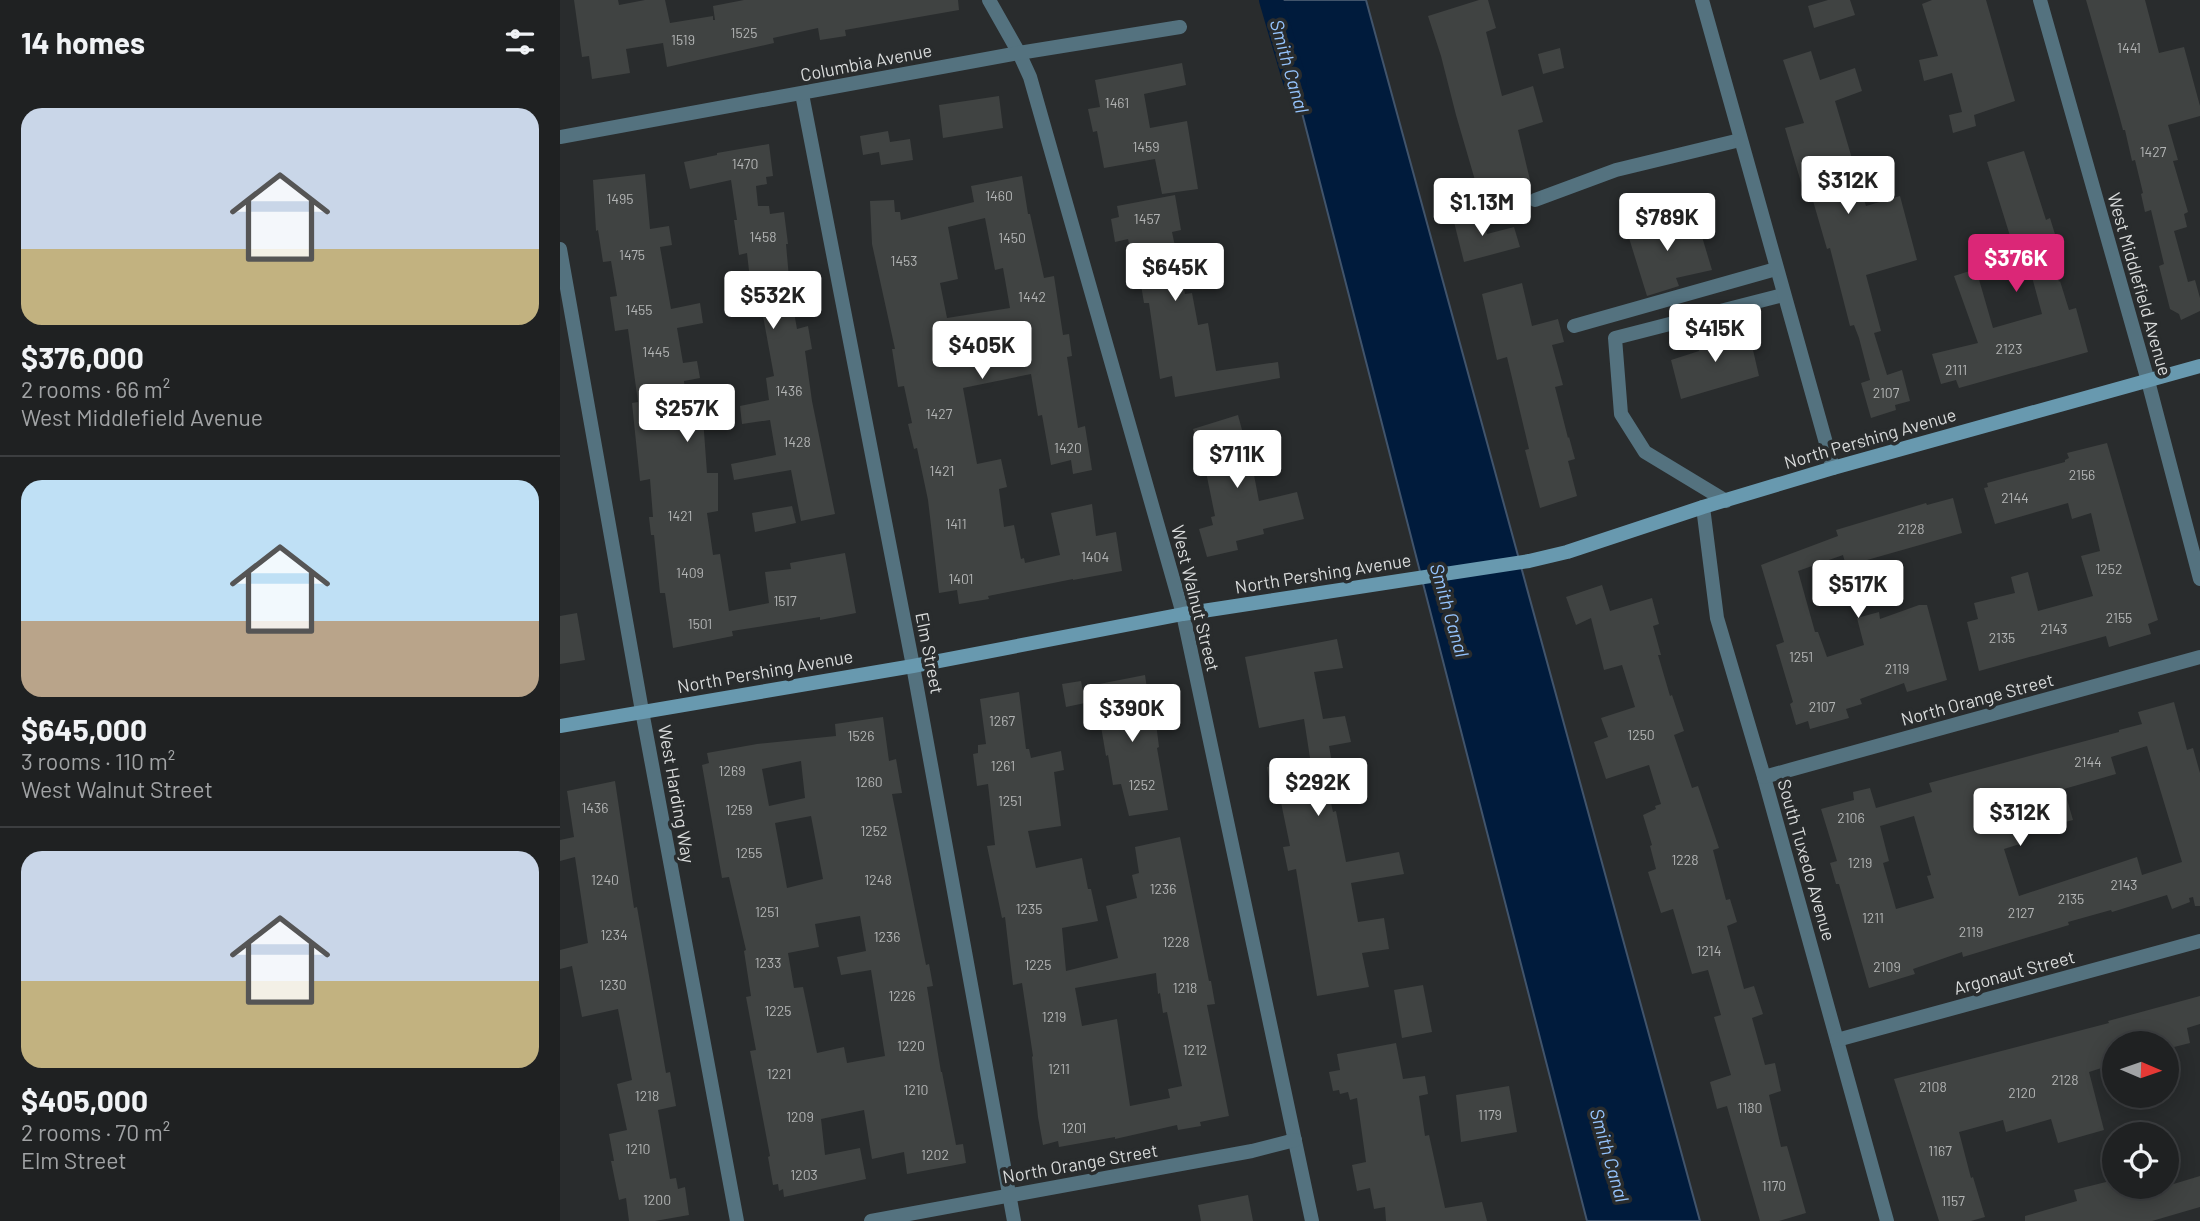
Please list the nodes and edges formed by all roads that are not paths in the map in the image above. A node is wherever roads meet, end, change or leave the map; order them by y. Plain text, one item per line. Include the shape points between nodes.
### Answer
1 (989, 0) edge
2 (1702, 0) edge
3 (2040, 0) edge
4 (1180, 27) dead end
5 (1019, 53) junction
6 (802, 94) junction
7 (560, 137) edge
8 (1740, 140) junction
9 (1535, 200) dead end
10 (560, 249) edge
11 (1776, 269) junction
12 (1783, 295) junction
13 (1574, 326) dead end
14 (2200, 366) edge
15 (2148, 380) junction
16 (1833, 468) junction
17 (1726, 501) junction
18 (1703, 507) junction
19 (2200, 579) edge
20 (1183, 614) junction
21 (2200, 657) edge
22 (913, 666) junction
23 (642, 712) junction
24 (560, 726) edge
25 (1764, 777) junction
26 (2200, 941) edge
27 (1837, 1040) junction
28 (1295, 1140) junction
29 (1010, 1195) junction
30 (737, 1221) edge
31 (871, 1221) edge
32 (1014, 1221) edge
33 (1312, 1221) edge
34 (1887, 1221) edge

1 - 5 street, West Walnut Street
2 - 8 street
3 - 15 street, West Middlefield Avenue
4 - 5 street, Columbia Avenue
5 - 6 street, Columbia Avenue
5 - 20 street, West Walnut Street via 1030,76
6 - 7 street, Columbia Avenue
6 - 22 street, Elm Street
8 - 9 street via 1616,170
8 - 11 street
10 - 23 street, West Harding Way
11 - 12 street
11 - 13 street
12 - 16 street
12 - 17 street via 1615,338 1621,414 1645,452
14 - 15 main road, North Pershing Avenue
15 - 16 main road, North Pershing Avenue
15 - 19 street, West Middlefield Avenue
16 - 17 main road, North Pershing Avenue
17 - 18 main road, North Pershing Avenue
18 - 20 main road, North Pershing Avenue via 1529,561
18 - 25 street, South Tuxedo Avenue via 1717,618
20 - 22 main road, North Pershing Avenue
20 - 28 street, West Walnut Street
21 - 25 street, North Orange Street
22 - 23 main road, North Pershing Avenue
22 - 29 street, Elm Street
23 - 24 main road, North Pershing Avenue
23 - 30 street, West Harding Way
25 - 27 street, South Tuxedo Avenue
26 - 27 street, Argonaut Street
27 - 34 street, South Tuxedo Avenue
28 - 29 street, North Orange Street
28 - 33 street, West Walnut Street
29 - 31 street, North Orange Street
29 - 32 street, Elm Street

